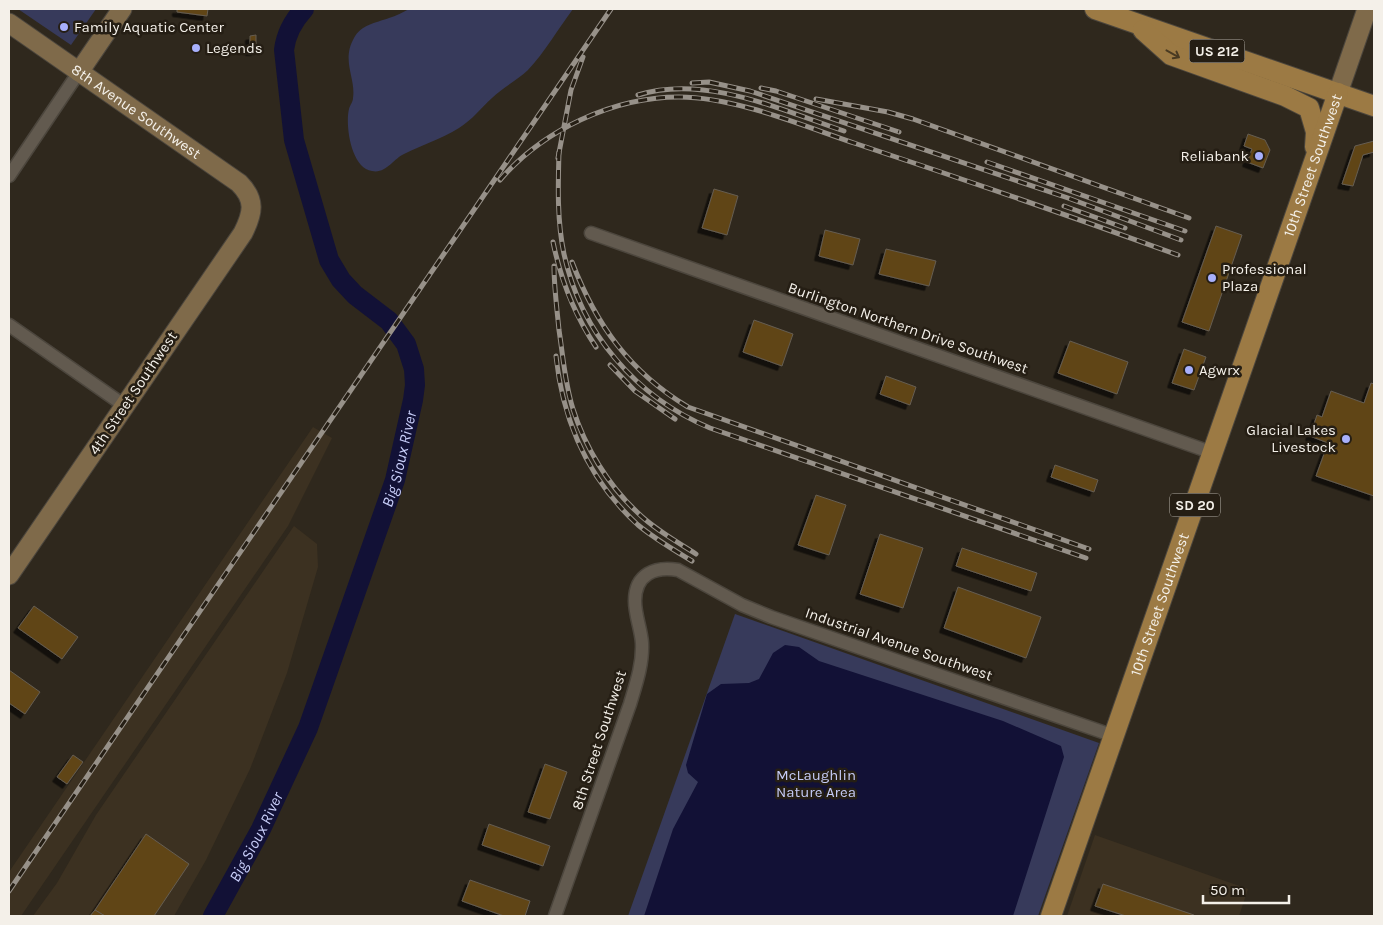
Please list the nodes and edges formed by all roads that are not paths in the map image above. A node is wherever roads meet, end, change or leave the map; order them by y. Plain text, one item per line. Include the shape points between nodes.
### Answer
1 (122, 9) edge
2 (1095, 9) edge
3 (1367, 9) edge
4 (9, 23) edge
5 (1136, 23) junction
6 (79, 72) junction
7 (1338, 93) junction
8 (1374, 106) edge
9 (1314, 162) junction
10 (9, 176) edge
11 (252, 208) joint
12 (591, 233) dead end
13 (9, 325) edge
14 (125, 406) junction
15 (1213, 453) junction
16 (678, 570) joint
17 (9, 575) edge
18 (1114, 736) junction
19 (555, 916) edge
20 (1051, 916) edge

1 - 6 street
2 - 5 main road, US 212
3 - 7 street, 10th Street Southwest
4 - 6 street, 8th Avenue Southwest
5 - 7 main road, US 212
5 -> 9 main road via 1171,55 1285,96 1309,108 1316,132
6 - 10 street
6 - 11 street, 8th Avenue Southwest via 239,183 248,194
7 - 8 main road, US 212
7 - 9 main road, 10th Street Southwest / SD 20
9 - 15 main road, 10th Street Southwest / SD 20
11 - 14 street, 4th Street Southwest via 243,233
12 - 15 street, Burlington Northern Drive Southwest
13 - 14 street
14 - 17 street, 4th Street Southwest
15 - 18 main road, 10th Street Southwest / SD 20
16 - 18 street, Industrial Avenue Southwest via 771,617
16 - 19 street, 8th Street Southwest via 666,568 646,574 636,591 642,643 638,679
18 - 20 main road, 10th Street Southwest / SD 20

